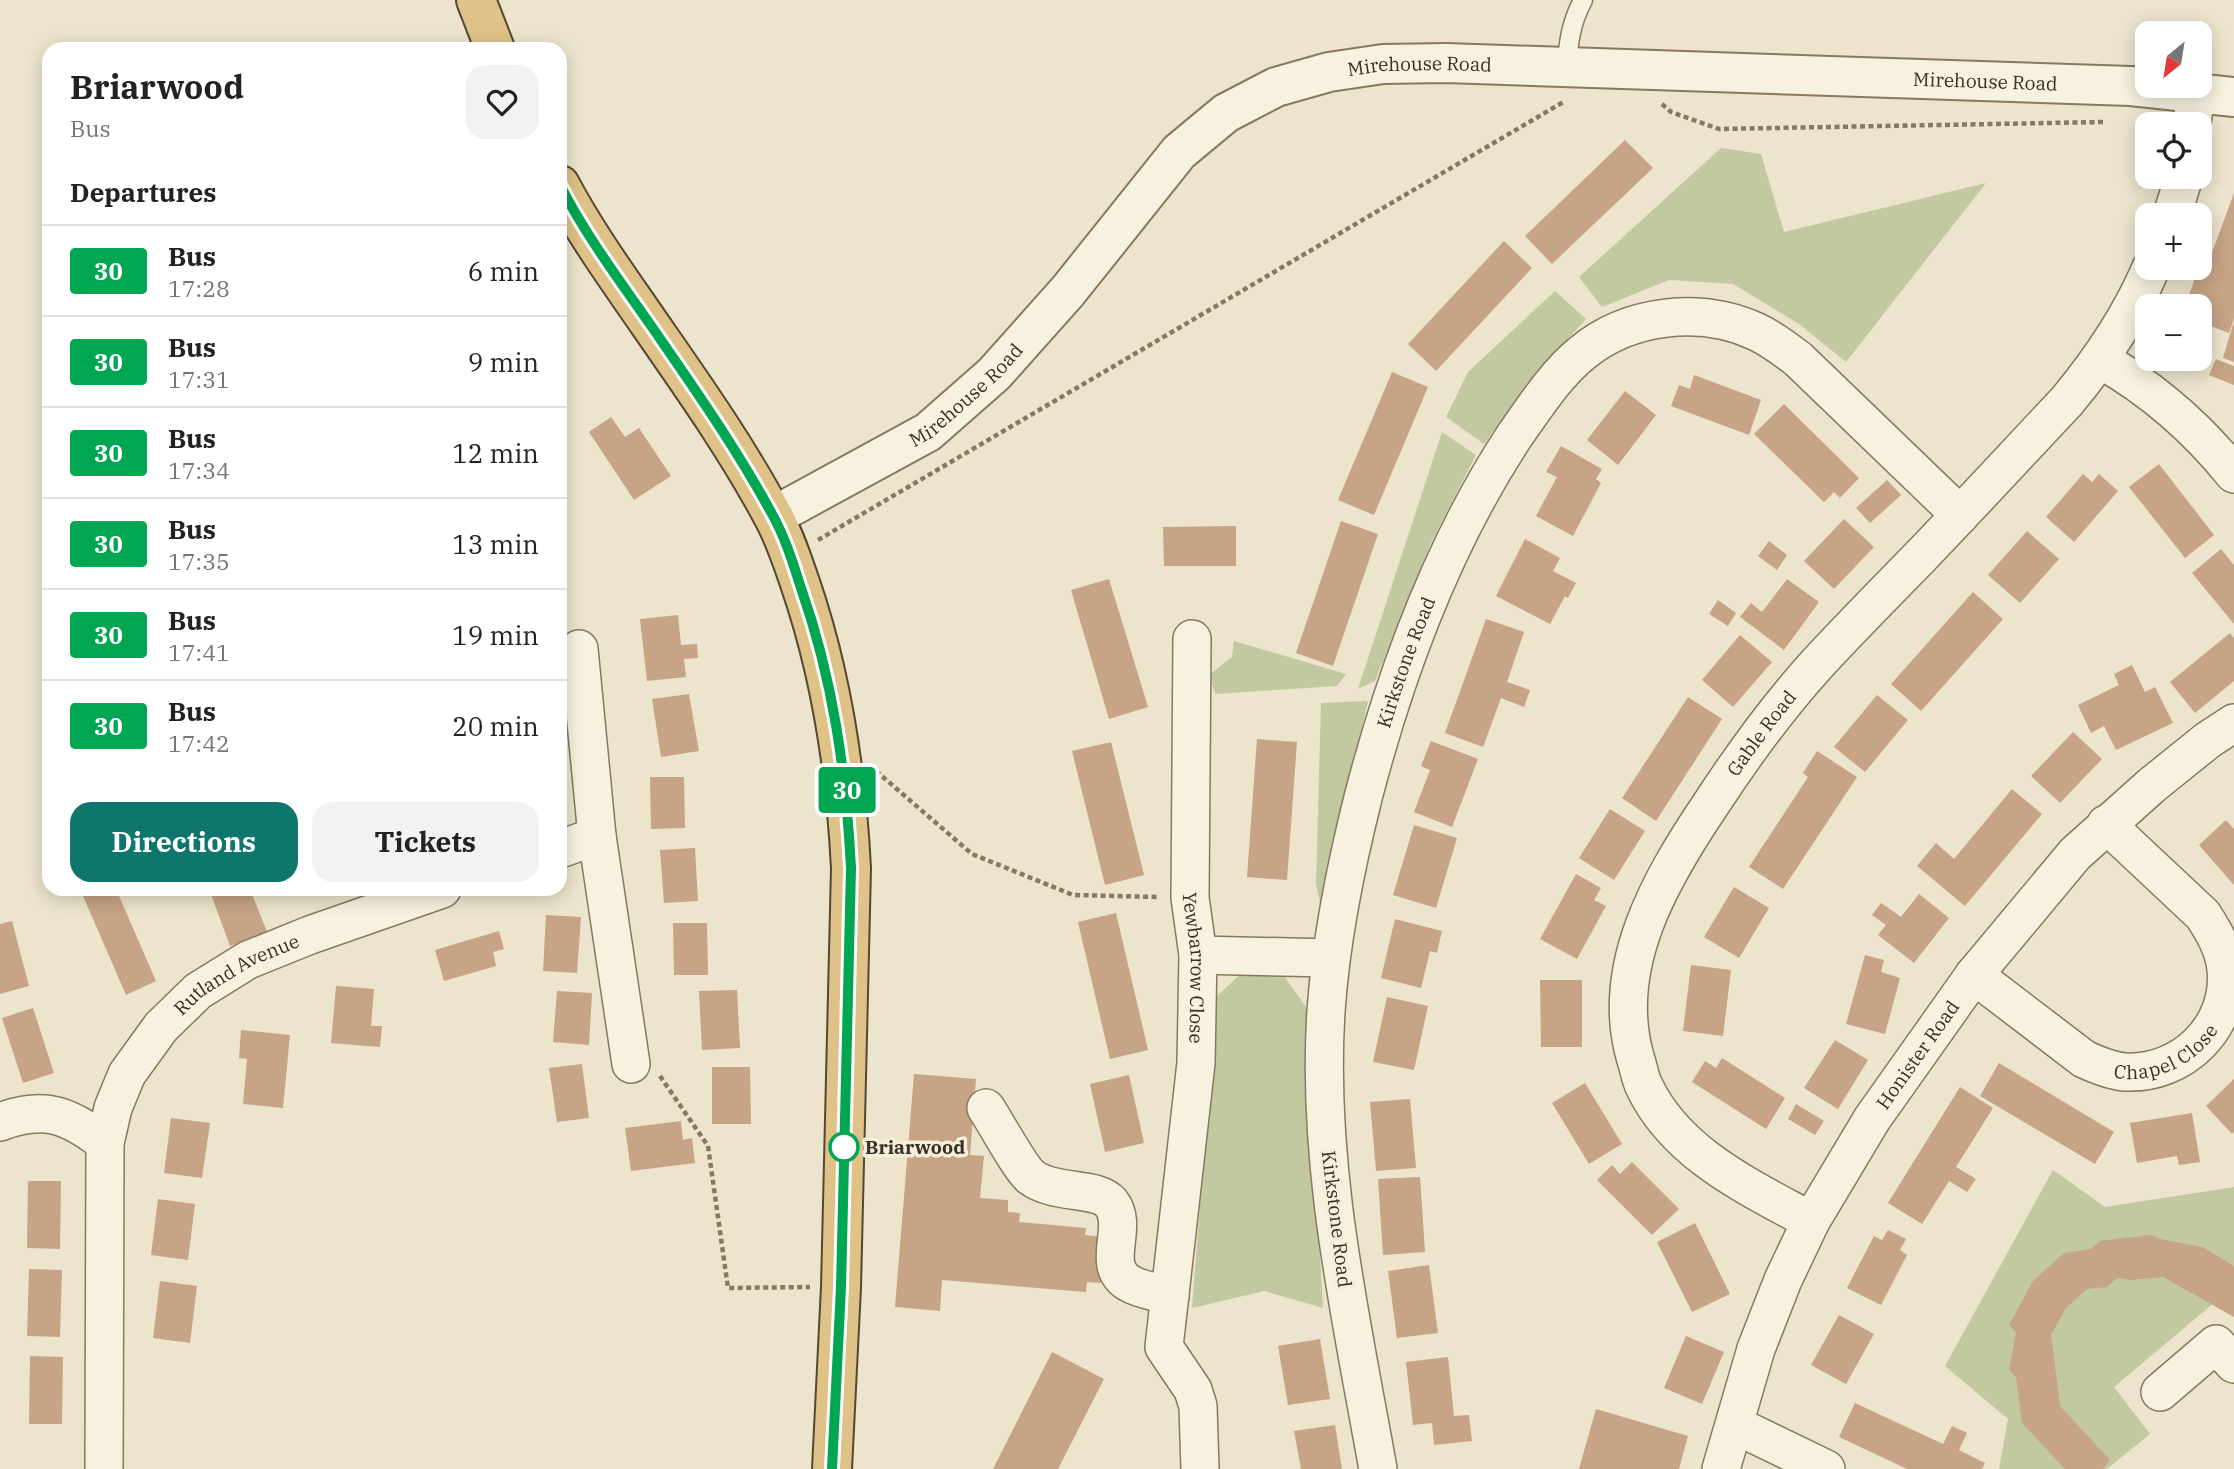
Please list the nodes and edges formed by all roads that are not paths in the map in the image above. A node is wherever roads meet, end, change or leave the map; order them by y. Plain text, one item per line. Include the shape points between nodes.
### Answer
1 (475, 0) edge
2 (1583, 0) edge
3 (492, 42) edge
4 (1569, 83) junction
5 (2234, 97) edge
6 (2194, 108) edge
7 (567, 198) edge
8 (2145, 280) edge
9 (2101, 360) junction
10 (2234, 474) edge
11 (1960, 515) junction
12 (774, 516) junction
13 (1192, 639) dead end
14 (579, 649) dead end
15 (2234, 723) edge
16 (2106, 824) junction
17 (597, 836) junction
18 (567, 847) edge
19 (422, 896) edge
20 (1198, 955) junction
21 (1331, 957) junction
22 (1974, 975) junction
23 (643, 1067) road end
24 (986, 1108) dead end
25 (0, 1122) edge
26 (104, 1143) junction
27 (1811, 1221) junction
28 (1170, 1296) junction
29 (2234, 1364) edge
30 (2160, 1392) dead end
31 (1735, 1425) junction
32 (104, 1469) edge
33 (832, 1469) edge
34 (1200, 1469) edge
35 (1378, 1469) edge
36 (1721, 1469) edge
37 (1826, 1469) edge

1 - 3 highway
2 - 4 lane via 1568,40
4 - 6 street, Mirehouse Road via 2132,86
4 - 12 street, Mirehouse Road via 1446,64 1383,64 1329,72 1276,87 1226,113 1179,152 1068,291 993,374 928,432
5 - 6 street, Mirehouse Road
7 - 12 highway via 721,428
8 - 9 street, Gable Road
9 - 10 street via 2179,413
9 - 11 street, Gable Road
11 - 21 street, Kirkstone Road via 1798,359 1755,331 1705,318 1667,318 1630,326 1585,350 1566,366 1494,467 1431,593 1373,760
11 - 27 street, Gable Road via 1816,665 1766,726 1686,840 1660,886 1632,965 1631,1045 1644,1086 1664,1117 1721,1171
12 - 33 highway via 828,677 848,803 851,868 841,1287
13 - 20 street, Yewbarrow Close via 1190,898
14 - 17 street
15 - 16 street, Honister Road
16 - 22 street, Honister Road via 2043,890
16 - 22 street, Chapel Close via 2203,915 2214,932 2224,960 2226,990 2221,1010 2200,1044 2183,1057 2145,1072 2103,1068 2084,1059
17 - 18 street
17 - 23 street
19 - 26 street, Rutland Avenue via 248,960 198,991 161,1027 127,1074
20 - 21 street
20 - 28 street, Yewbarrow Close via 1196,1063
21 - 35 street, Kirkstone Road via 1324,1068 1329,1178
22 - 27 street, Honister Road via 1872,1119
24 - 28 street via 1029,1175 1050,1188 1101,1194 1112,1204 1118,1219 1114,1262 1120,1275 1130,1284
25 - 26 street via 39,1112 59,1115
26 - 32 street, Rutland Avenue
27 - 31 street, Honister Road via 1756,1349
28 - 34 street, Yewbarrow Close via 1164,1347 1193,1390 1198,1406
29 - 30 street via 2217,1344
31 - 36 street, Honister Road
31 - 37 street

